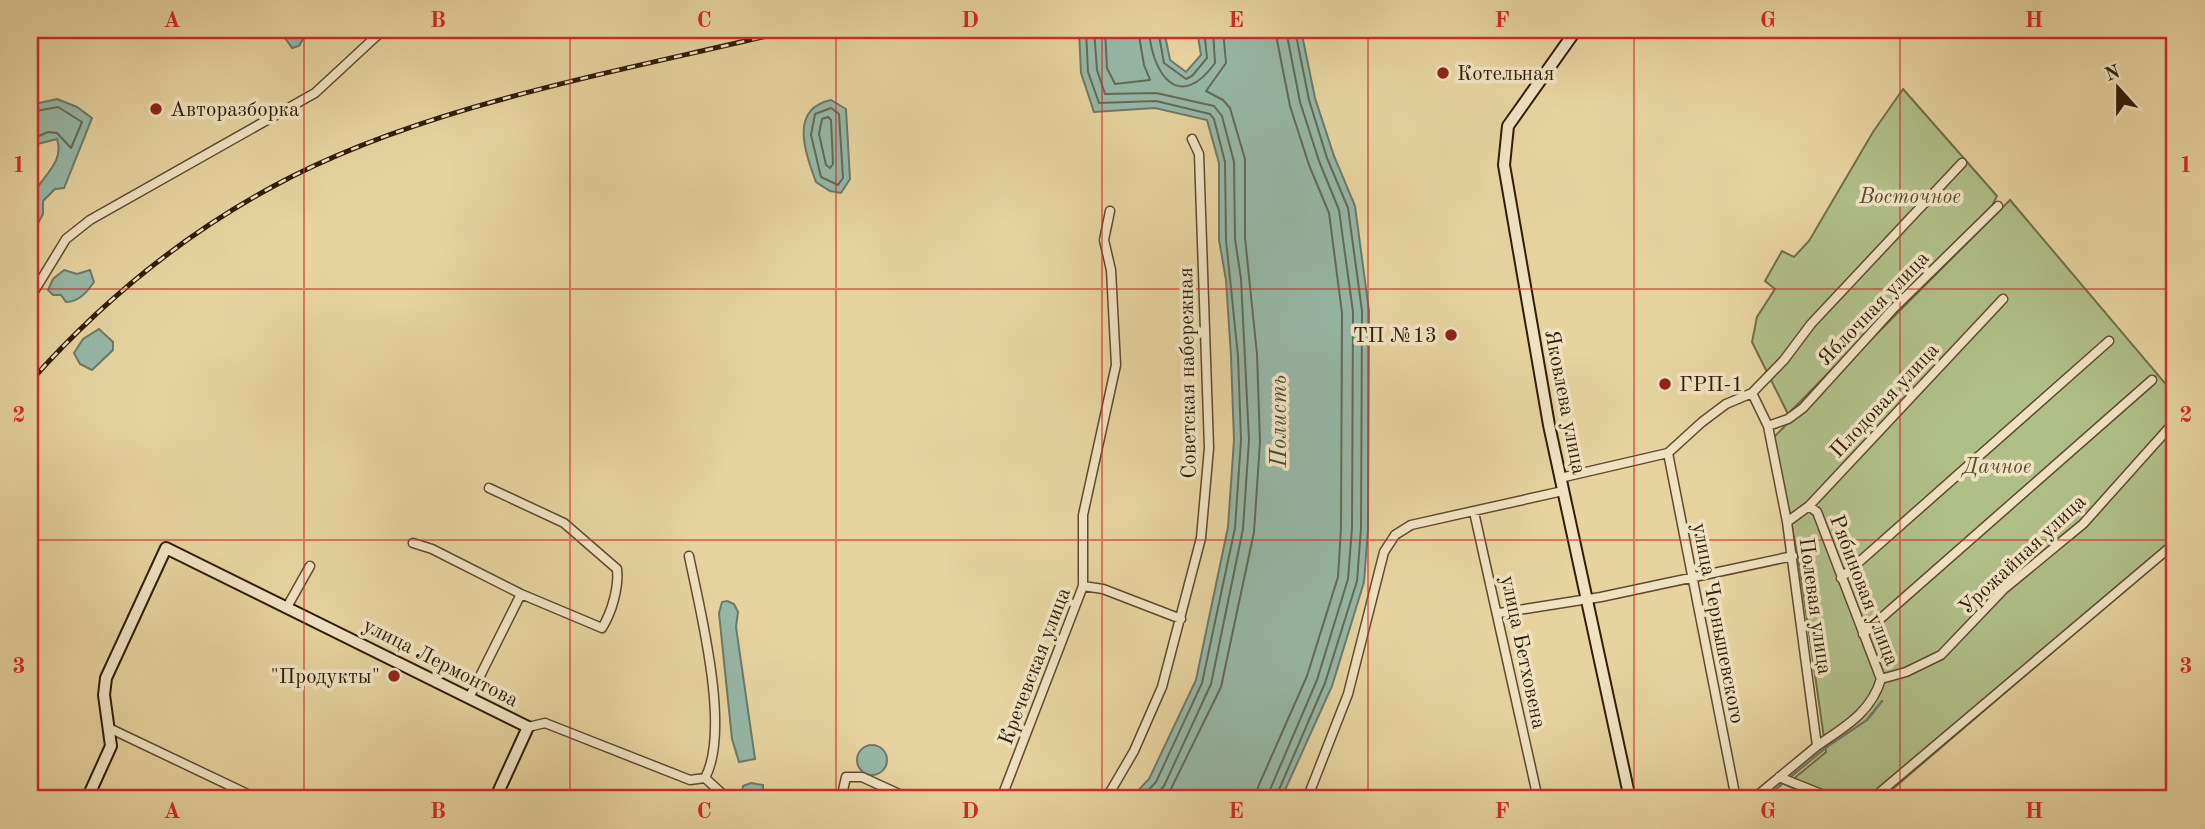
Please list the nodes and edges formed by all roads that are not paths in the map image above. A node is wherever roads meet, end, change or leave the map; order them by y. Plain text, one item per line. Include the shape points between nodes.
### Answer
1 (383, 30) edge
2 (1576, 30) edge
3 (1192, 139) dead end
4 (1962, 163) dead end
5 (1998, 206) dead end
6 (1110, 211) dead end
7 (30, 298) edge
8 (2003, 299) dead end
9 (2109, 341) dead end
10 (2152, 380) dead end
11 (1752, 393) junction
12 (1768, 426) junction
13 (2168, 429) dead end
14 (1668, 453) junction
15 (1560, 478) junction
16 (489, 488) dead end
17 (1563, 491) junction
18 (1809, 506) junction
19 (1474, 512) junction
20 (1787, 522) junction
21 (413, 543) dead end
22 (2175, 543) edge
23 (689, 556) dead end
24 (1793, 556) junction
25 (310, 566) dead end
26 (1692, 578) junction
27 (1841, 578) junction
28 (1083, 586) junction
29 (521, 594) junction
30 (1588, 599) junction
31 (288, 607) junction
32 (1499, 613) junction
33 (1181, 618) junction
34 (1863, 634) junction
35 (1881, 679) junction
36 (470, 698) junction
37 (528, 727) junction
38 (111, 729) junction
39 (1817, 746) junction
40 (1780, 777) junction
41 (705, 778) junction
42 (87, 799) edge
43 (258, 799) edge
44 (495, 799) edge
45 (728, 799) edge
46 (841, 799) edge
47 (910, 799) edge
48 (1001, 799) edge
49 (1105, 799) edge
50 (1307, 799) edge
51 (1538, 799) edge
52 (1630, 799) edge
53 (1736, 799) edge
54 (1753, 799) edge
55 (1834, 799) edge
56 (1872, 799) edge

1 - 7 street via 315,93 90,220 66,239
2 - 15 street, Яковлева улица via 1515,114 1504,144 1509,203
3 - 33 street, Советская набережная via 1199,154 1209,448 1201,538
4 - 11 street
5 - 12 street, Яблочная улица via 1892,310 1803,408
6 - 28 street, Кречевская улица via 1104,240 1111,270 1116,365 1083,515
8 - 18 street, Плодовая улица
9 - 27 street
10 - 34 street
11 - 12 street, Полевая улица
11 - 14 street via 1726,404
12 - 20 street, Полевая улица
13 - 35 street, Урожайная улица via 2083,524 2004,589 1941,655
14 - 15 street
14 - 26 street, улица Чернышевского
15 - 17 street, Яковлева улица
16 - 29 street via 564,523 617,569 618,580 602,628
17 - 19 street
17 - 30 street, Яковлева улица
18 - 20 street, Плодовая улица
18 - 27 street, Рябиновая улица via 1817,512
19 - 32 street, улица Бетховена
19 - 50 street via 1411,526 1395,535 1384,552 1348,694
20 - 24 street, Полевая улица
21 - 29 street
22 - 56 street
23 - 41 street via 715,718 716,744
24 - 26 street
24 - 39 street, Полевая улица
25 - 31 street
26 - 30 street
26 - 53 street, улица Чернышевского
27 - 34 street, Рябиновая улица
28 - 33 street
28 - 48 street, Кречевская улица
29 - 36 street
30 - 32 street
30 - 52 street, Яковлева улица
31 - 36 street, улица Лермонтова
31 - 38 street, улица Лермонтова via 166,548 106,678 104,695
32 - 51 street, улица Бетховена
33 - 49 street, Советская набережная via 1162,687 1134,751
34 - 35 street, Рябиновая улица
35 - 39 street, Рябиновая улица via 1872,702 1859,717
36 - 37 street, улица Лермонтова
37 - 41 street, улица Лермонтова via 545,723 690,780
37 - 44 street
38 - 42 street via 107,758
38 - 43 street
39 - 40 street
40 - 54 street
40 - 55 street
41 - 45 street
46 - 47 street via 846,777 862,777

